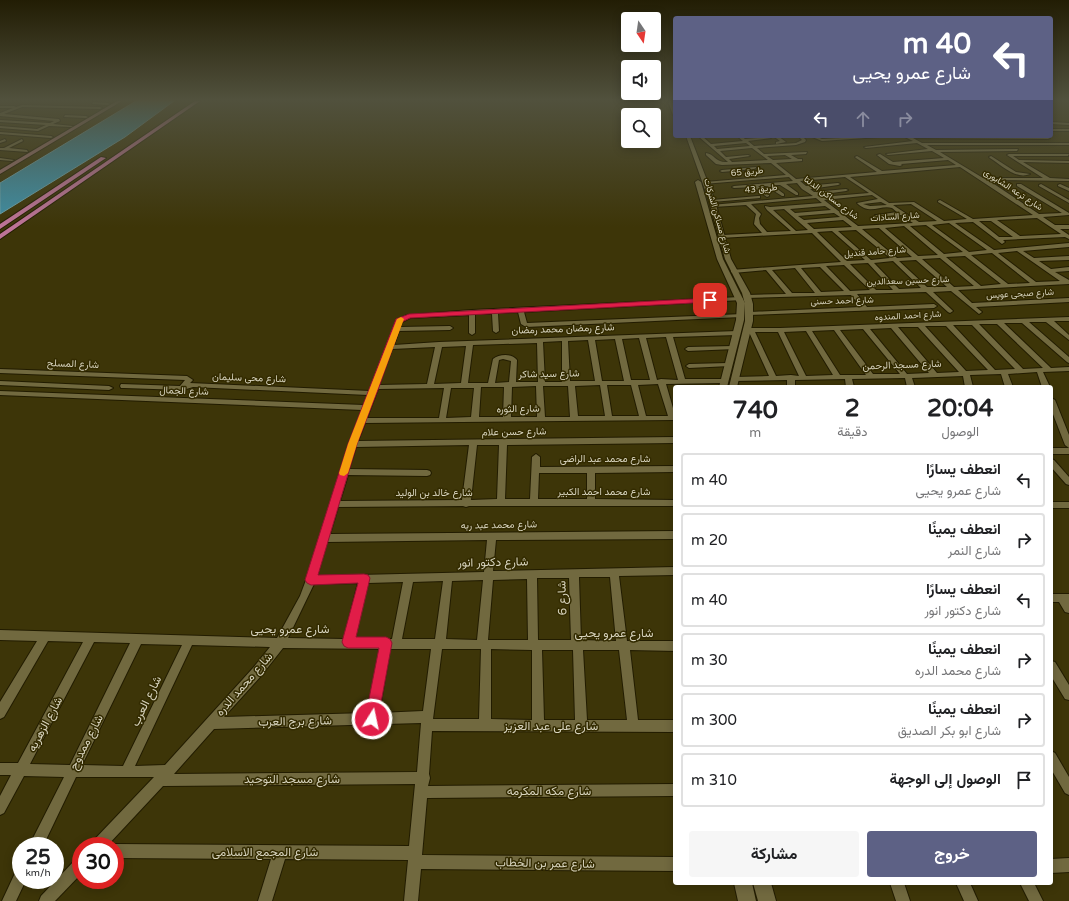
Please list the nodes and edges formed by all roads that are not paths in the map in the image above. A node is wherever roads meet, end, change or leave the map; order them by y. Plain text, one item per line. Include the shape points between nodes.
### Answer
1 (16, 143) edge
2 (41, 143) edge
3 (49, 143) edge
4 (125, 143) edge
5 (136, 143) edge
6 (688, 143) edge
7 (689, 143) edge
8 (709, 143) edge
9 (734, 143) edge
10 (748, 143) edge
11 (763, 143) edge
12 (769, 143) edge
13 (880, 143) edge
14 (919, 143) joint
15 (921, 143) edge
16 (966, 144) junction
17 (1008, 144) junction
18 (1025, 144) junction
19 (1055, 144) junction
20 (1069, 144) edge
21 (711, 145) junction
22 (883, 145) junction
23 (754, 147) junction
24 (866, 147) dead end
25 (739, 148) junction
26 (2, 150) edge
27 (976, 150) junction
28 (1017, 150) junction
29 (1036, 150) junction
30 (1062, 150) junction
31 (1069, 150) edge
32 (27, 151) junction
33 (718, 151) junction
34 (933, 151) junction
35 (806, 153) dead end
36 (707, 154) junction
37 (781, 154) junction
38 (788, 154) junction
39 (888, 154) dead end
40 (695, 155) junction
41 (763, 155) junction
42 (879, 155) dead end
43 (1024, 155) junction
44 (1044, 155) junction
45 (748, 156) junction
46 (1068, 156) edge
47 (857, 157) dead end
48 (991, 157) dead end
49 (725, 158) junction
50 (0, 159) edge
51 (948, 159) junction
52 (12, 160) junction
53 (1019, 161) junction
54 (748, 162) junction
55 (756, 162) junction
56 (772, 162) junction
57 (907, 162) junction
58 (1069, 162) edge
59 (895, 163) junction
60 (732, 164) junction
61 (1024, 164) junction
62 (1, 165) edge
63 (1069, 165) edge
64 (961, 166) junction
65 (754, 168) junction
66 (743, 169) junction
67 (698, 170) junction
68 (729, 170) junction
69 (921, 170) junction
70 (909, 171) junction
71 (0, 172) edge
72 (882, 173) junction
73 (1041, 174) junction
74 (1069, 174) edge
75 (789, 176) junction
76 (846, 176) junction
77 (828, 177) junction
78 (767, 178) junction
79 (757, 179) junction
80 (982, 179) junction
81 (741, 180) junction
82 (1050, 180) junction
83 (1069, 180) edge
84 (729, 181) junction
85 (795, 181) junction
86 (705, 183) junction
87 (781, 183) junction
88 (767, 184) junction
89 (838, 184) junction
90 (754, 185) junction
91 (992, 185) junction
92 (1019, 185) junction
93 (1041, 185) junction
94 (1059, 185) junction
95 (1069, 185) edge
96 (740, 186) junction
97 (734, 187) dead end
98 (804, 188) junction
99 (846, 190) junction
100 (1069, 190) edge
101 (811, 193) junction
102 (796, 194) junction
103 (873, 194) junction
104 (782, 195) junction
105 (768, 196) junction
106 (854, 196) junction
107 (753, 198) junction
108 (818, 198) junction
109 (882, 200) junction
110 (940, 201) dead end
111 (762, 202) junction
112 (1069, 202) edge
113 (712, 203) junction
114 (748, 204) junction
115 (826, 204) junction
116 (890, 205) junction
117 (786, 208) junction
118 (769, 209) junction
119 (835, 211) junction
120 (902, 213) junction
121 (1068, 214) edge
122 (794, 215) junction
123 (877, 216) dead end
124 (1039, 217) junction
125 (844, 218) junction
126 (992, 219) junction
127 (973, 220) junction
128 (802, 222) junction
129 (942, 222) junction
130 (950, 222) junction
131 (928, 223) junction
132 (904, 224) junction
133 (918, 224) junction
134 (880, 226) junction
135 (0, 227) edge
136 (1054, 227) junction
137 (1069, 227) edge
138 (857, 228) junction
139 (834, 229) junction
140 (813, 231) junction
141 (795, 232) junction
142 (1011, 232) junction
143 (1005, 233) dead end
144 (766, 234) junction
145 (1067, 236) edge
146 (0, 237) edge
147 (722, 237) junction
148 (1019, 238) junction
149 (998, 239) junction
150 (1069, 245) edge
151 (1033, 248) junction
152 (1014, 249) junction
153 (991, 251) junction
154 (967, 254) junction
155 (942, 256) junction
156 (917, 258) junction
157 (1069, 258) edge
158 (895, 260) junction
159 (1034, 260) junction
160 (870, 262) junction
161 (846, 263) junction
162 (822, 265) junction
163 (797, 267) junction
164 (768, 269) junction
165 (1069, 270) edge
166 (733, 271) junction
167 (1049, 271) junction
168 (1068, 282) edge
169 (1036, 284) junction
170 (1006, 286) junction
171 (979, 287) junction
172 (926, 289) junction
173 (952, 289) junction
174 (897, 290) junction
175 (874, 291) junction
176 (850, 292) junction
177 (819, 294) junction
178 (790, 295) junction
179 (744, 298) junction
180 (1069, 300) edge
181 (971, 305) junction
182 (934, 306) dead end
183 (865, 309) junction
184 (520, 310) junction
185 (495, 311) junction
186 (950, 311) dead end
187 (472, 312) junction
188 (979, 312) dead end
189 (745, 314) junction
190 (409, 316) joint
191 (1069, 319) edge
192 (1023, 320) junction
193 (1048, 320) junction
194 (998, 321) junction
195 (973, 322) junction
196 (948, 324) junction
197 (920, 325) junction
198 (893, 326) junction
199 (865, 327) junction
200 (450, 328) dead end
201 (836, 328) junction
202 (396, 329) junction
203 (808, 329) junction
204 (749, 330) junction
205 (780, 330) junction
206 (496, 331) dead end
207 (472, 333) dead end
208 (737, 333) junction
209 (669, 335) junction
210 (642, 336) junction
211 (618, 337) junction
212 (591, 338) junction
213 (1069, 338) edge
214 (565, 339) junction
215 (540, 340) junction
216 (470, 343) junction
217 (439, 344) junction
218 (390, 346) junction
219 (733, 348) junction
220 (688, 349) dead end
221 (1069, 361) edge
222 (728, 365) junction
223 (689, 366) dead end
224 (1069, 369) edge
225 (1039, 370) junction
226 (1049, 370) junction
227 (1021, 371) junction
228 (0, 372) edge
229 (14, 372) junction
230 (993, 372) junction
231 (1004, 372) junction
232 (965, 373) junction
233 (72, 374) junction
234 (934, 374) junction
235 (131, 376) junction
236 (872, 376) junction
237 (906, 376) junction
238 (791, 377) junction
239 (803, 377) junction
240 (838, 377) junction
241 (848, 377) junction
242 (773, 378) junction
243 (682, 381) junction
244 (631, 382) junction
245 (658, 382) junction
246 (568, 383) junction
247 (601, 383) junction
248 (734, 383) edge
249 (1, 384) edge
250 (540, 384) junction
251 (723, 384) edge
252 (31, 385) junction
253 (491, 385) junction
254 (510, 385) junction
255 (791, 385) edge
256 (850, 385) edge
257 (910, 385) edge
258 (968, 385) edge
259 (1008, 385) edge
260 (1045, 385) edge
261 (61, 386) junction
262 (124, 386) junction
263 (430, 386) junction
264 (448, 386) junction
265 (464, 386) junction
266 (478, 386) junction
267 (109, 388) dead end
268 (183, 388) junction
269 (374, 390) junction
270 (0, 393) edge
271 (22, 394) junction
272 (114, 398) junction
273 (1053, 405) edge
274 (367, 408) junction
275 (673, 416) edge
276 (574, 418) junction
277 (609, 418) junction
278 (642, 418) junction
279 (673, 418) edge
280 (475, 419) junction
281 (507, 419) junction
282 (541, 419) junction
283 (442, 420) junction
284 (362, 421) junction
285 (673, 440) edge
286 (473, 442) junction
287 (503, 442) junction
288 (352, 444) junction
289 (1069, 445) edge
290 (1053, 451) edge
291 (1069, 451) edge
292 (536, 457) dead end
293 (1053, 464) edge
294 (673, 469) edge
295 (536, 470) junction
296 (591, 470) junction
297 (344, 472) junction
298 (427, 472) dead end
299 (1069, 482) edge
300 (534, 502) junction
301 (591, 502) junction
302 (501, 503) junction
303 (673, 503) edge
304 (334, 504) junction
305 (466, 504) junction
306 (1053, 505) edge
307 (1069, 505) edge
308 (673, 535) edge
309 (492, 536) junction
310 (324, 538) junction
311 (673, 571) edge
312 (614, 572) junction
313 (532, 574) junction
314 (574, 574) junction
315 (448, 576) junction
316 (489, 576) junction
317 (408, 577) junction
318 (364, 578) junction
319 (311, 580) junction
320 (1053, 598) edge
321 (1066, 598) edge
322 (1069, 609) edge
323 (1, 637) edge
324 (44, 638) junction
325 (90, 638) junction
326 (138, 640) junction
327 (189, 641) junction
328 (348, 642) junction
329 (280, 643) junction
330 (391, 643) junction
331 (439, 644) junction
332 (484, 644) junction
333 (535, 644) junction
334 (577, 646) junction
335 (623, 646) junction
336 (673, 646) edge
337 (1053, 669) edge
338 (1069, 695) edge
339 (3, 703) edge
340 (0, 713) edge
341 (372, 719) junction
342 (428, 721) junction
343 (210, 723) junction
344 (485, 725) junction
345 (538, 726) junction
346 (581, 726) junction
347 (633, 726) junction
348 (673, 726) edge
349 (1053, 761) edge
350 (0, 769) edge
351 (21, 769) junction
352 (72, 770) junction
353 (126, 772) junction
354 (164, 776) junction
355 (424, 778) junction
356 (1069, 789) edge
357 (673, 790) edge
358 (422, 792) junction
359 (0, 809) edge
360 (40, 837) edge
361 (106, 837) edge
362 (124, 851) edge
363 (280, 852) junction
364 (415, 858) junction
365 (673, 864) edge
366 (1069, 865) edge
367 (1053, 866) edge
368 (72, 874) edge
369 (743, 885) edge
370 (763, 885) edge
371 (898, 885) edge
372 (964, 885) edge
373 (1028, 885) edge
374 (15, 889) edge
375 (9, 901) edge
376 (46, 901) edge
377 (266, 901) edge
378 (411, 901) edge
379 (747, 901) edge
380 (767, 901) edge
381 (903, 901) edge
382 (970, 901) edge
383 (1036, 901) edge

1 - 26 street
2 - 32 main road
3 - 71 main road
4 - 135 main road
5 - 146 main road
6 - 67 street, شارع مساكن الشركات
7 - 40 street, شارع مساكن الشركات
8 - 21 street
9 - 21 street
10 - 23 street, شارع مساكن الدلتا
11 - 23 street
12 - 37 street
13 - 22 street
14 - 22 street
14 - 34 street, شارع ترعه الشابورى
15 - 16 street
16 - 17 street
16 - 27 street
17 - 18 street
17 - 28 street
18 - 19 street
18 - 29 street
19 - 20 street
19 - 30 street
21 - 33 street
22 - 24 street
23 - 25 street
23 - 41 street, شارع مساكن الدلتا
25 - 33 street
25 - 45 street
26 - 32 street
27 - 28 street
27 - 34 street
28 - 43 street
29 - 30 street
29 - 44 street
30 - 31 street
30 - 46 street
32 - 52 main road
33 - 36 street
33 - 49 street
34 - 39 street
34 - 51 street, شارع ترعه الشابورى
35 - 38 street
36 - 40 street
36 - 60 street via 720,164
37 - 38 street
37 - 41 street
38 - 56 street via 799,160
40 - 67 street, شارع مساكن الشركات
41 - 56 street, شارع مساكن الدلتا
42 - 59 street
43 - 44 street
43 - 53 street via 1009,155
44 - 46 street
45 - 49 street
45 - 55 street
47 - 72 street
48 - 73 street via 1016,174
49 - 60 street
50 - 52 street
51 - 57 street
51 - 64 street, شارع ترعه الشابورى
52 - 62 main road
53 - 58 street
53 - 61 street
54 - 55 street
54 - 60 street
54 - 65 street
55 - 56 street
56 - 75 street, شارع مساكن الدلتا
57 - 59 street
57 - 69 street
59 - 70 street
61 - 63 street
61 - 73 street
64 - 69 street
64 - 80 street, شارع ترعه الشابورى
65 - 66 street
65 - 78 street
66 - 68 street
66 - 79 street
67 - 86 street, شارع مساكن الشركات
67 - 179 street, شارع مساكن الشركات via 720,259
68 - 81 street
68 - 84 street via 720,171
69 - 70 street
70 - 72 street
72 - 76 street
73 - 74 street
73 - 82 street
75 - 78 street, طريق 65
75 - 85 street, شارع مساكن الدلتا
76 - 77 street
76 - 103 street
77 - 85 street
77 - 89 street
78 - 79 street, طريق 65
79 - 81 street, طريق 65
79 - 88 street
80 - 82 street
80 - 91 street, شارع ترعه الشابورى
81 - 84 street, طريق 65
82 - 83 street
82 - 94 street
84 - 86 street, طريق 65
85 - 87 street
85 - 98 street, شارع مساكن الدلتا
86 - 113 street, شارع مساكن الشركات
87 - 88 street
87 - 102 street
88 - 90 street
88 - 104 street
89 - 98 street
89 - 99 street
90 - 96 street
90 - 105 street
91 - 92 street
91 - 124 street, شارع ترعه الشابورى
92 - 93 street
92 - 121 street
93 - 94 street
93 - 112 street
94 - 95 street
94 - 100 street
96 - 97 street
96 - 107 street
98 - 101 street, شارع مساكن الدلتا
99 - 101 street, طريق 43
99 - 106 street
101 - 102 street, طريق 43
101 - 108 street, شارع مساكن الدلتا
102 - 104 street, طريق 43
103 - 106 street
103 - 109 street
104 - 105 street, طريق 43
105 - 107 street, طريق 43
106 - 108 street
107 - 113 street, طريق 43
108 - 111 street
108 - 115 street, شارع مساكن الدلتا
109 - 116 street
109 - 116 street via 860,204 872,208
110 - 127 street
111 - 114 street
111 - 118 street
113 - 114 street
113 - 147 street, شارع مساكن الشركات
114 - 144 street via 759,214 756,224
115 - 117 street
115 - 119 street, شارع مساكن الدلتا
116 - 120 street
116 - 129 street via 910,202
117 - 118 street
117 - 122 street
118 - 141 street
119 - 122 street
119 - 125 street, شارع مساكن الدلتا
120 - 123 street
120 - 133 street
121 - 124 street, شارع السادات
122 - 128 street
124 - 126 street, شارع السادات
124 - 136 street, شارع ترعه الشابورى
125 - 128 street
125 - 138 street, شارع مساكن الدلتا
126 - 127 street, شارع السادات
126 - 142 street
127 - 130 street, شارع السادات
127 - 149 street
128 - 140 street
129 - 130 street, شارع السادات
129 - 131 street, شارع السادات
130 - 153 street
131 - 133 street, شارع السادات
131 - 154 street
132 - 133 street, شارع السادات
132 - 134 street, شارع السادات
132 - 155 street
134 - 138 street, شارع السادات
134 - 156 street
136 - 137 street
136 - 145 street, شارع ترعه الشابورى
138 - 139 street, شارع السادات
138 - 158 street, شارع مساكن الدلتا
139 - 140 street, شارع السادات
139 - 160 street
140 - 141 street, شارع السادات
140 - 161 street
141 - 144 street, شارع السادات
142 - 143 street
142 - 148 street
144 - 147 street, شارع السادات
145 - 148 street
147 - 166 street, شارع مساكن الشركات
148 - 149 street
148 - 151 street
149 - 152 street
150 - 151 street, شارع حامد قنديل
151 - 152 street, شارع حامد قنديل
152 - 153 street, شارع حامد قنديل
152 - 159 street
153 - 154 street, شارع حامد قنديل
153 - 169 street
154 - 155 street, شارع حامد قنديل
154 - 170 street
155 - 156 street, شارع حامد قنديل
155 - 171 street
156 - 158 street, شارع حامد قنديل
156 - 173 street
157 - 159 street
158 - 160 street, شارع حامد قنديل
158 - 172 street, شارع مساكن الدلتا
159 - 167 street
160 - 161 street, شارع حامد قنديل
160 - 174 street
161 - 162 street, شارع حامد قنديل
161 - 175 street
162 - 163 street, شارع حامد قنديل
162 - 176 street
163 - 164 street, شارع حامد قنديل
163 - 177 street
164 - 166 street, شارع حامد قنديل
164 - 178 street
165 - 167 street
166 - 179 street, شارع مساكن الشركات
167 - 168 street
168 - 169 street, شارع حسين سعدالدين
169 - 170 street, شارع حسين سعدالدين
170 - 171 street, شارع حسين سعدالدين
171 - 173 street, شارع حسين سعدالدين
172 - 173 street, شارع حسين سعدالدين
172 - 174 street, شارع حسين سعدالدين
172 - 186 street
173 - 181 street
174 - 175 street, شارع حسين سعدالدين
175 - 176 street, شارع حسين سعدالدين
176 - 177 street, شارع حسين سعدالدين
176 - 183 street
177 - 178 street, شارع حسين سعدالدين
178 - 179 street, شارع حسين سعدالدين
179 - 184 street, شارع حسين سعدالدين
179 - 189 street
180 - 181 street, شارع صبحى عويس
181 - 188 street
182 - 183 street, شارع احمد حسنى
183 - 189 street, شارع احمد حسنى
184 - 185 street, شارع حسين سعدالدين
184 - 189 street, شارع احمد حسنى via 524,327
185 - 187 street, شارع حسين سعدالدين
185 - 206 street
187 - 190 street, شارع حسين سعدالدين
187 - 207 street
189 - 204 street
189 - 208 street
190 - 202 street, شارع محمد الدره via 399,321
191 - 193 street, شارع احمد المندوه
192 - 193 street, شارع احمد المندوه
192 - 194 street, شارع احمد المندوه
192 - 221 street
193 - 213 street
194 - 195 street, شارع احمد المندوه
194 - 226 street
195 - 196 street, شارع احمد المندوه
195 - 227 street
196 - 197 street, شارع احمد المندوه
196 - 230 street
197 - 198 street, شارع احمد المندوه
197 - 232 street
198 - 199 street, شارع احمد المندوه
198 - 234 street
199 - 201 street, شارع احمد المندوه
199 - 237 street
200 - 202 street
201 - 203 street, شارع احمد المندوه
201 - 236 street
202 - 218 street, شارع محمد الدره
203 - 205 street, شارع احمد المندوه
203 - 240 street
204 - 205 street, شارع احمد المندوه
204 - 242 street
204 - 248 street
205 - 239 street
208 - 209 street, شارع رمضان محمد رمضان
208 - 219 street
209 - 210 street, شارع رمضان محمد رمضان
209 - 243 street
210 - 211 street, شارع رمضان محمد رمضان
210 - 245 street
211 - 212 street, شارع رمضان محمد رمضان
211 - 244 street
212 - 214 street, شارع رمضان محمد رمضان
212 - 247 street
214 - 215 street, شارع رمضان محمد رمضان
214 - 246 street
215 - 216 street, شارع رمضان محمد رمضان
215 - 250 street
216 - 217 street, شارع رمضان محمد رمضان
216 - 265 street
217 - 218 street, شارع رمضان محمد رمضان
217 - 263 street
218 - 269 street, شارع محمد الدره
219 - 220 street
219 - 222 street
222 - 223 street via 702,362
222 - 251 street
224 - 226 street, شارع مسجد الرحمن
225 - 226 street, شارع مسجد الرحمن
225 - 227 street, شارع مسجد الرحمن
225 - 260 street
227 - 231 street, شارع مسجد الرحمن
228 - 229 street, شارع المسلح
229 - 233 street, شارع المسلح
229 - 249 street
230 - 231 street, شارع مسجد الرحمن
230 - 232 street, شارع مسجد الرحمن
231 - 259 street
232 - 234 street, شارع مسجد الرحمن
232 - 258 street
233 - 235 street, شارع المسلح
233 - 261 street
234 - 237 street, شارع مسجد الرحمن
235 - 262 street
235 - 268 street, شارع المسلح via 187,378
236 - 237 street, شارع مسجد الرحمن
236 - 241 street, شارع مسجد الرحمن
237 - 257 street
238 - 239 street, شارع مسجد الرحمن
238 - 242 street, شارع مسجد الرحمن
238 - 255 street
239 - 240 street, شارع مسجد الرحمن
240 - 241 street, شارع مسجد الرحمن
241 - 256 street
242 - 248 street, شارع مسجد الرحمن
243 - 245 street, شارع سيد شاكر
243 - 251 street, شارع سيد شاكر
244 - 245 street, شارع سيد شاكر
244 - 247 street, شارع سيد شاكر
244 - 278 street
245 - 275 street
246 - 247 street, شارع سيد شاكر
246 - 250 street, شارع سيد شاكر
246 - 276 street
247 - 277 street
249 - 252 street
250 - 254 street, شارع سيد شاكر
250 - 282 street
252 - 261 street
252 - 271 street
253 - 254 street, شارع سيد شاكر
253 - 254 street via 496,359 512,358 514,360
253 - 266 street, شارع سيد شاكر
254 - 281 street
261 - 267 street
262 - 268 street, شارع محى سليمان
262 - 272 street
263 - 264 street, شارع سيد شاكر
263 - 269 street, شارع سيد شاكر
264 - 265 street, شارع سيد شاكر
264 - 283 street
265 - 266 street, شارع سيد شاكر
266 - 280 street
268 - 269 street, شارع محى سليمان via 193,385
269 - 274 street, شارع محمد الدره
270 - 271 street, شارع الجمال
271 - 272 street, شارع الجمال
272 - 274 street, شارع الجمال
273 - 289 street
274 - 284 street, شارع محمد الدره
276 - 277 street, شارع الثوره
276 - 282 street, شارع الثوره
277 - 278 street, شارع الثوره
278 - 279 street, شارع الثوره
280 - 281 street, شارع الثوره
280 - 283 street, شارع الثوره
281 - 282 street, شارع الثوره
283 - 284 street, شارع الثوره
284 - 288 street, شارع محمد الدره
285 - 287 street, شارع حسن علام
286 - 287 street, شارع حسن علام
286 - 288 street, شارع حسن علام
286 - 305 street
287 - 302 street
288 - 297 street, شارع محمد الدره
290 - 291 street
292 - 295 street
293 - 299 street
294 - 296 street, شارع محمد عبد الراضى
295 - 296 street, شارع محمد عبد الراضى
295 - 300 street
296 - 301 street
297 - 298 street, شارع خالد بن الوليد
297 - 304 street, شارع محمد الدره
300 - 301 street, شارع محمد احمد الكبير
300 - 302 street, شارع خالد بن الوليد
301 - 303 street, شارع محمد احمد الكبير
302 - 305 street, شارع خالد بن الوليد
304 - 305 street, شارع خالد بن الوليد
304 - 310 street, شارع محمد الدره
306 - 307 street
308 - 309 street, شارع محمد عبد ربه
309 - 310 street, شارع محمد عبد ربه
309 - 316 street
310 - 319 street, شارع محمد الدره
311 - 312 street, شارع دكتور انور
312 - 314 street, شارع دكتور انور
312 - 335 street
313 - 314 street, شارع دكتور انور
313 - 316 street, شارع دكتور انور
313 - 333 street
314 - 334 street, شارع 6
315 - 316 street, شارع دكتور انور
315 - 317 street, شارع دكتور انور
315 - 331 street
316 - 332 street
317 - 318 street, شارع دكتور انور
317 - 330 street
318 - 319 street, شارع دكتور انور
318 - 328 street
319 - 329 street, شارع محمد الدره
320 - 321 street
321 - 322 street
323 - 324 street, شارع عمرو يحيى
324 - 325 street, شارع عمرو يحيى
324 - 339 street
325 - 326 street, شارع عمرو يحيى
325 - 351 street, شارع الزهريه
326 - 327 street, شارع عمرو يحيى
326 - 352 street, شارع ممدوح
327 - 329 street, شارع عمرو يحيى
327 - 353 street, شارع العرب
328 - 329 street, شارع عمرو يحيى
328 - 330 street, شارع عمرو يحيى
329 - 343 street, شارع محمد الدره
330 - 331 street, شارع عمرو يحيى
330 - 341 street
331 - 332 street, شارع عمرو يحيى
331 - 342 street
332 - 333 street, شارع عمرو يحيى
332 - 344 street
333 - 334 street, شارع عمرو يحيى
333 - 345 street
334 - 335 street, شارع عمرو يحيى
334 - 346 street, شارع 6
335 - 336 street, شارع عمرو يحيى
335 - 347 street
337 - 338 street
339 - 340 street
341 - 342 street, شارع برج العرب
341 - 343 street, شارع برج العرب
342 - 344 street, شارع على عبد العزيز
342 - 355 street
343 - 354 street, شارع محمد الدره
344 - 345 street, شارع على عبد العزيز
345 - 346 street, شارع على عبد العزيز
346 - 347 street, شارع على عبد العزيز
347 - 348 street, شارع على عبد العزيز
349 - 356 street
350 - 351 street, شارع مسجد التوحيد
351 - 352 street, شارع مسجد التوحيد
351 - 359 street, شارع الزهريه
352 - 353 street, شارع مسجد التوحيد
352 - 360 street, شارع ممدوح
353 - 354 street, شارع مسجد التوحيد
354 - 355 street, شارع مسجد التوحيد
354 - 361 street, شارع محمد الدره
355 - 358 street
357 - 358 street, شارع مكه المكرمه
358 - 364 street
362 - 363 street, شارع المجمع الاسلامى
363 - 364 street, شارع المجمع الاسلامى
363 - 377 street
364 - 365 street, شارع عمر بن الخطاب
364 - 378 street
366 - 367 street
368 - 376 street
369 - 379 street
370 - 380 street
371 - 381 street
372 - 382 street
373 - 383 street
374 - 375 street

